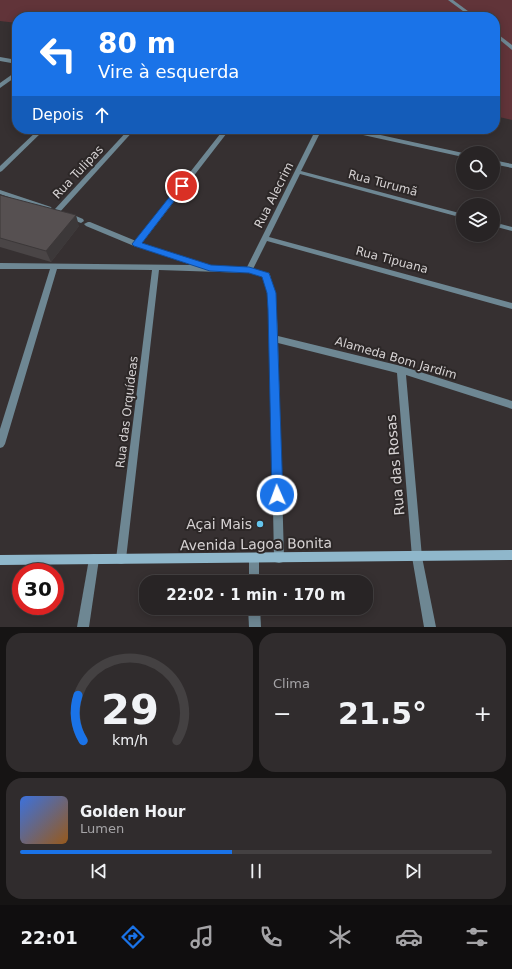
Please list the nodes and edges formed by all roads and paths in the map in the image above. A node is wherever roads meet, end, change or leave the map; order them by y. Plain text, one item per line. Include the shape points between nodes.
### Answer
1 (450, 0) edge
2 (467, 12) edge
3 (500, 37) edge
4 (512, 48) edge
5 (0, 59) edge
6 (12, 61) edge
7 (12, 77) edge
8 (0, 86) edge
9 (37, 134) edge
10 (127, 134) edge
11 (223, 134) edge
12 (317, 134) edge
13 (368, 134) edge
14 (456, 153) edge
15 (500, 163) edge
16 (512, 166) edge
17 (0, 170) edge
18 (298, 172) junction
19 (0, 192) edge
20 (57, 211) junction
21 (456, 214) edge
22 (500, 226) edge
23 (512, 229) edge
24 (265, 238) junction
25 (137, 244) junction
26 (0, 266) edge
27 (54, 267) junction
28 (156, 268) junction
29 (210, 268) junction
30 (249, 270) junction
31 (512, 306) edge
32 (273, 338) junction
33 (401, 370) junction
34 (512, 405) edge
35 (0, 444) edge
36 (512, 556) edge
37 (417, 557) junction
38 (254, 558) junction
39 (279, 558) junction
40 (94, 559) junction
41 (121, 559) junction
42 (0, 560) edge
43 (254, 575) edge
44 (254, 615) edge
45 (83, 627) edge
46 (255, 627) edge
47 (430, 627) edge

1 - 2 street
3 - 4 street
5 - 6 street
7 - 8 street
9 - 17 street
10 - 20 street, Rua Tulipas
11 - 25 street
12 - 18 street, Rua Alecrim
13 - 14 street
15 - 16 street
18 - 21 street, Rua Turumã
18 - 24 street, Rua Alecrim
19 - 20 street
20 - 25 street
22 - 23 street
24 - 30 street, Rua Alecrim
24 - 31 street, Rua Tipuana
25 - 29 street
26 - 27 street
27 - 28 street
27 - 35 street
28 - 29 street
28 - 41 street, Rua das Orquídeas
29 - 30 street
30 - 32 street via 266,275 272,293
32 - 33 street, Alameda Bom Jardim
32 - 39 street
33 - 34 street, Alameda Bom Jardim
33 - 37 street, Rua das Rosas
36 - 37 main road, Avenida Lagoa Bonita
37 - 39 main road, Avenida Lagoa Bonita
37 - 47 street, Rua das Rosas
38 - 39 main road, Avenida Lagoa Bonita
38 - 41 main road, Avenida Lagoa Bonita
38 - 43 street
40 - 41 main road, Avenida Lagoa Bonita
40 - 42 main road, Avenida Lagoa Bonita
40 - 45 street
44 - 46 street

